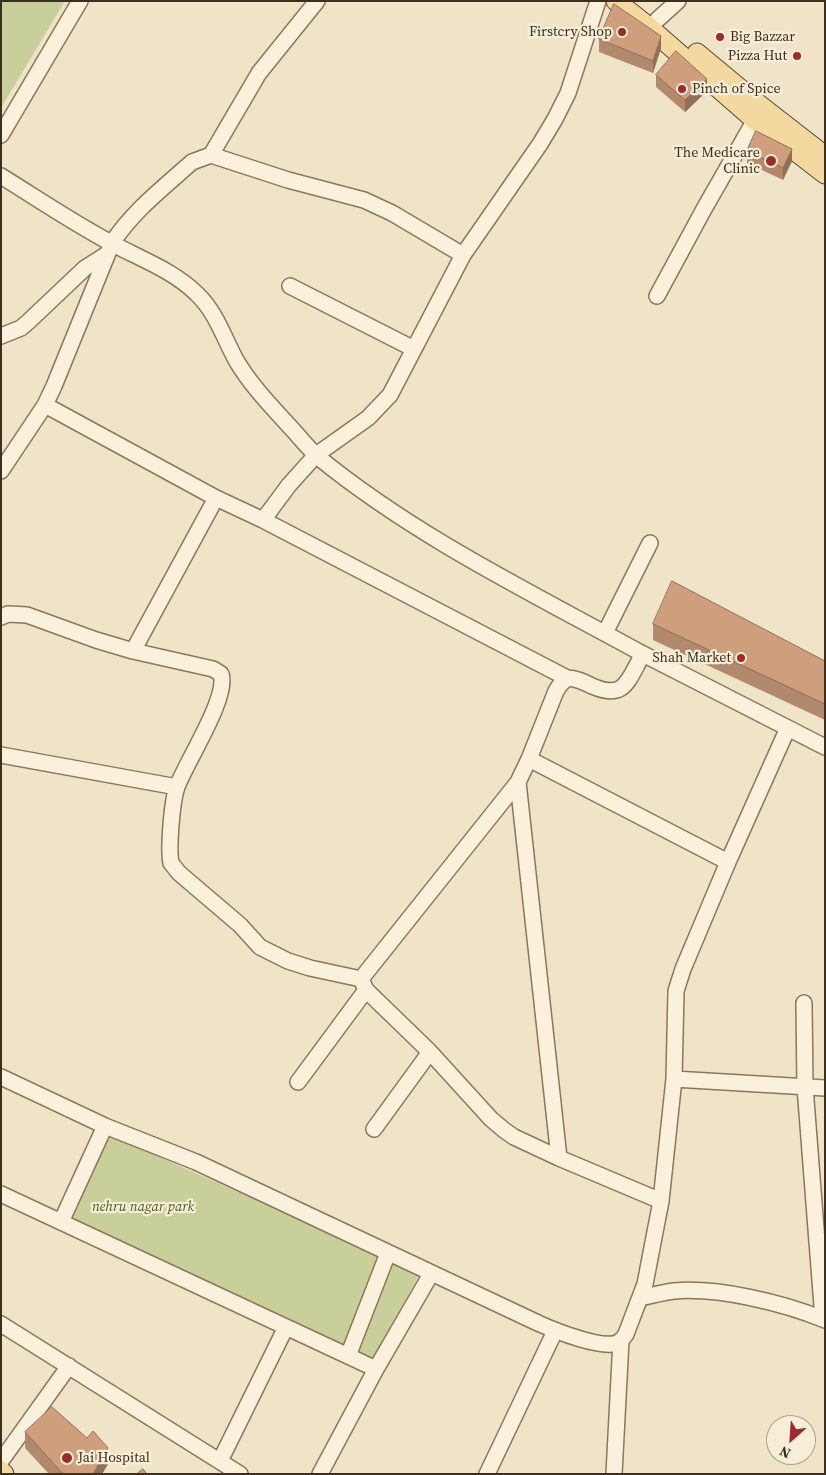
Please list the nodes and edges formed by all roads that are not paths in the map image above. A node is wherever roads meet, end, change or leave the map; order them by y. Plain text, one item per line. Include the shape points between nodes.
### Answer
1 (80, 1) edge
2 (317, 1) edge
3 (598, 1) edge
4 (616, 1) edge
5 (635, 1) edge
6 (678, 1) edge
7 (657, 20) junction
8 (759, 114) junction
9 (1, 135) edge
10 (212, 155) junction
11 (825, 156) edge
12 (825, 174) edge
13 (1, 176) edge
14 (109, 249) junction
15 (463, 255) junction
16 (290, 286) dead end
17 (657, 296) dead end
18 (1, 336) edge
19 (414, 349) junction
20 (45, 405) junction
21 (316, 455) junction
22 (1, 471) edge
23 (216, 498) junction
24 (263, 520) junction
25 (650, 543) dead end
26 (1, 617) edge
27 (605, 634) junction
28 (133, 651) junction
29 (643, 654) junction
30 (566, 678) junction
31 (787, 730) junction
32 (825, 747) edge
33 (1, 755) edge
34 (529, 759) junction
35 (518, 782) junction
36 (177, 787) junction
37 (728, 862) junction
38 (363, 984) junction
39 (804, 1003) dead end
40 (430, 1052) junction
41 (1, 1077) edge
42 (674, 1079) junction
43 (298, 1082) dead end
44 (805, 1087) junction
45 (825, 1088) edge
46 (105, 1126) junction
47 (374, 1129) dead end
48 (559, 1158) junction
49 (1, 1194) edge
50 (661, 1201) junction
51 (61, 1222) junction
52 (388, 1253) junction
53 (431, 1274) junction
54 (640, 1298) junction
55 (824, 1319) edge
56 (1, 1324) edge
57 (286, 1327) junction
58 (556, 1331) junction
59 (621, 1340) junction
60 (348, 1356) junction
61 (69, 1366) junction
62 (376, 1369) junction
63 (1, 1460) edge
64 (220, 1461) junction
65 (240, 1474) edge
66 (320, 1474) edge
67 (486, 1474) edge
68 (614, 1474) edge

1 - 9 street
2 - 10 street via 259,74
3 - 15 street via 568,93 555,119
4 - 8 main road
5 - 7 main road
6 - 7 street
7 - 8 main road
8 - 11 main road
8 - 12 main road
8 - 17 street
10 - 14 street via 192,162 148,201 122,228
10 - 15 street via 364,200
13 - 14 street
14 - 18 street via 21,328
14 - 20 street
14 - 21 street via 177,278 197,293 211,310 236,360 253,384
15 - 19 street
16 - 19 street
19 - 21 street via 384,403
20 - 22 street
20 - 23 street
21 - 24 street
21 - 27 street via 407,521
23 - 24 street
23 - 28 street
24 - 30 street
25 - 27 street
26 - 28 street via 27,615
27 - 29 street
28 - 36 street via 213,669 223,679 214,710
29 - 30 street via 618,691 603,691 574,678
29 - 31 street
30 - 34 street via 556,691
31 - 32 street
31 - 37 street
33 - 36 street
34 - 35 street
34 - 37 street
35 - 38 street
35 - 48 street
36 - 38 street via 170,860 174,867 240,925 260,948 288,961
37 - 42 street via 676,991
38 - 40 street
38 - 43 street
39 - 44 street
40 - 47 street
40 - 48 street via 498,1125 514,1137
41 - 46 street
42 - 44 street
42 - 50 street
44 - 45 street
44 - 55 street
46 - 51 street
46 - 52 street via 196,1162
48 - 50 street
49 - 51 street
50 - 54 street
51 - 57 street
52 - 53 street
52 - 60 street
53 - 58 street
53 - 62 street
54 - 55 street via 674,1291 704,1291 748,1298
54 - 59 street
56 - 61 street
57 - 60 street
57 - 64 street
58 - 59 street via 595,1342 611,1344
58 - 67 street
59 - 68 street
60 - 62 street
61 - 63 street
61 - 64 street
62 - 66 street
64 - 65 street

